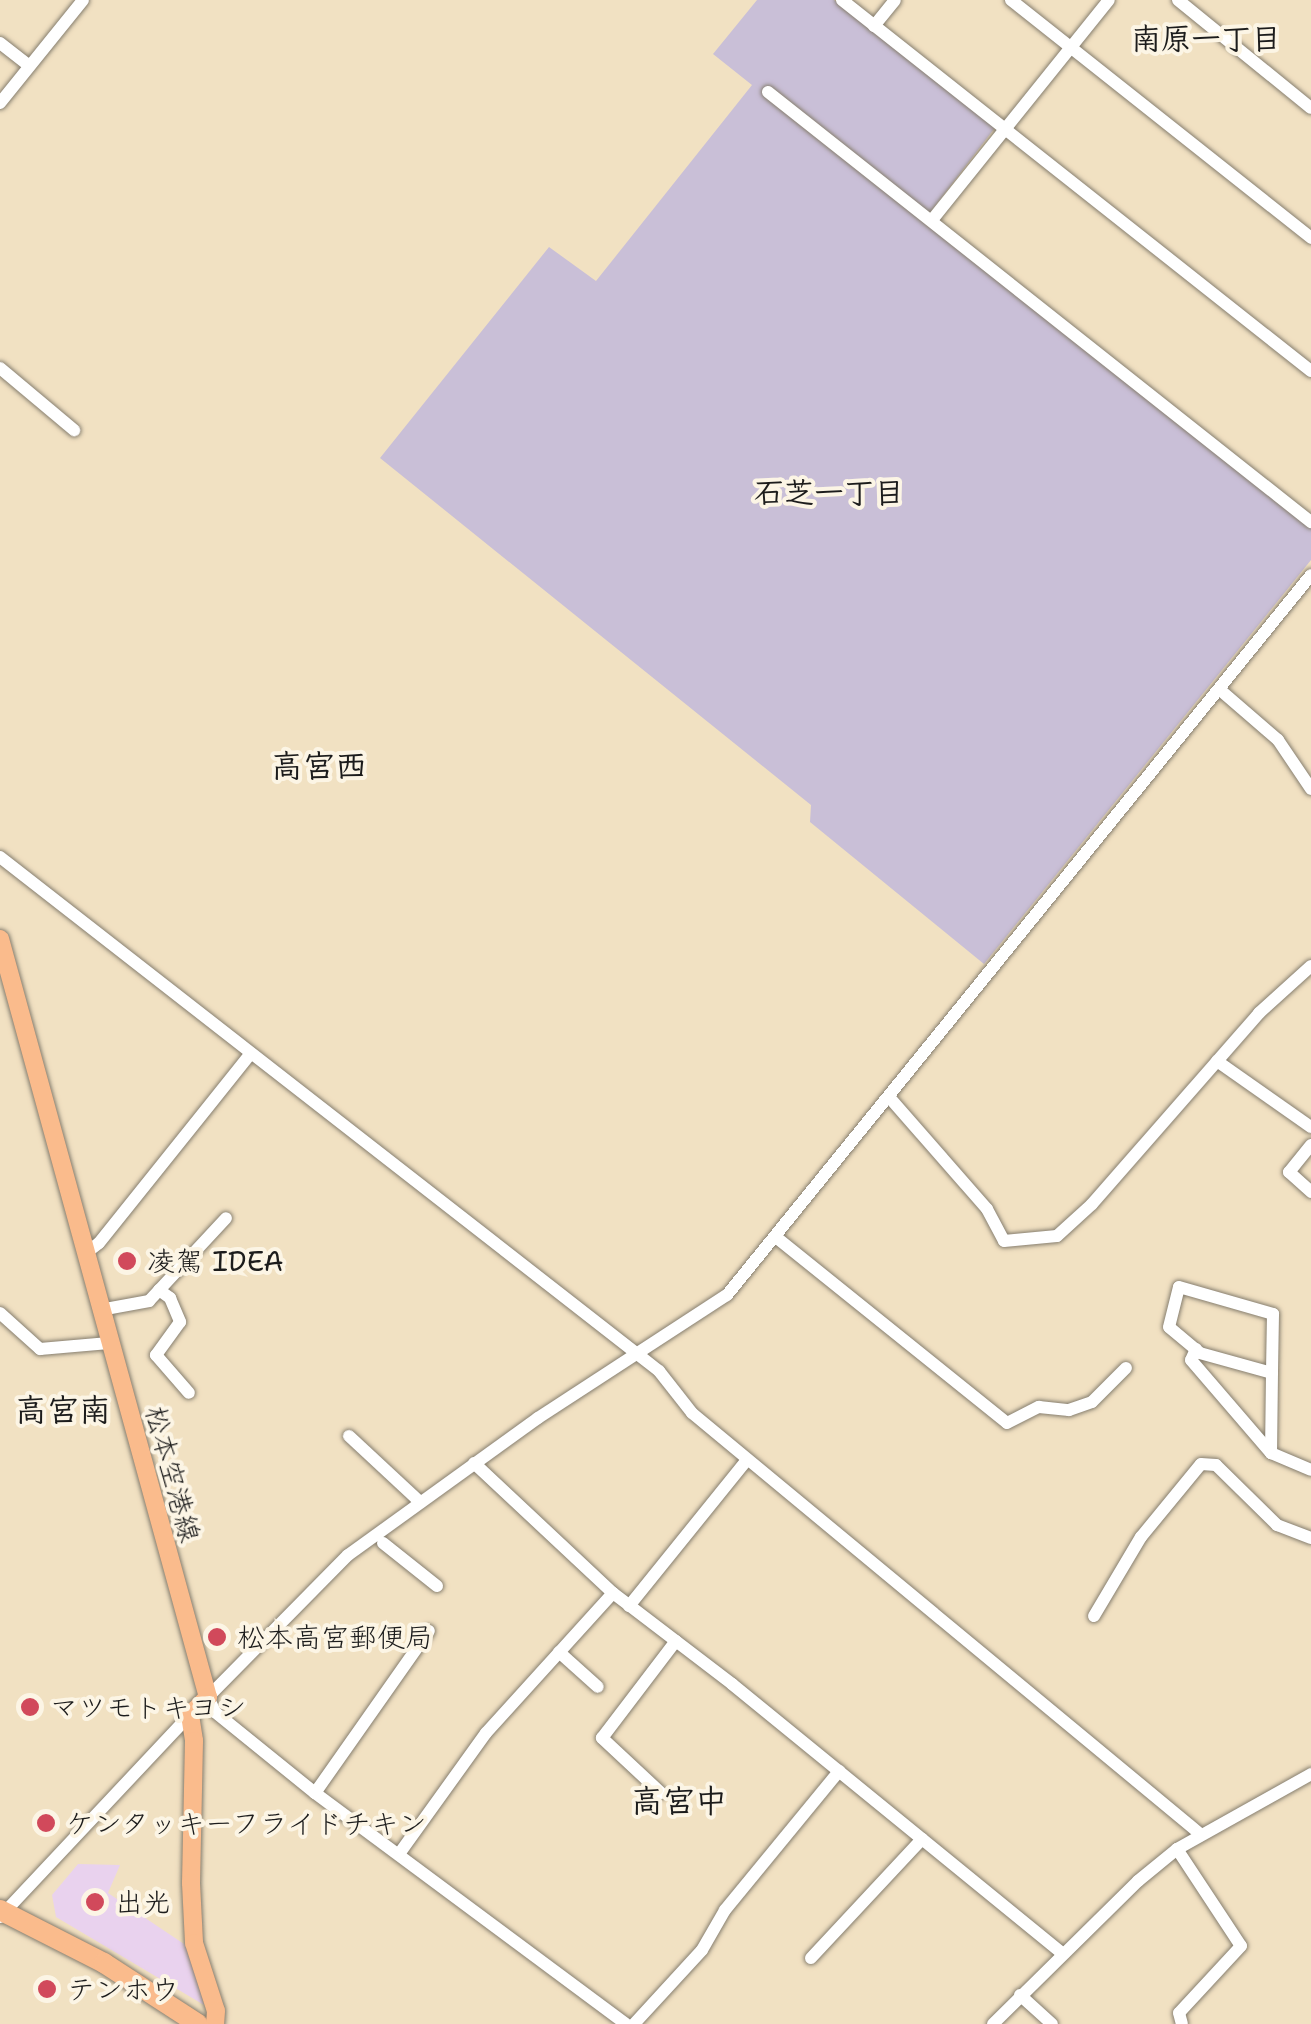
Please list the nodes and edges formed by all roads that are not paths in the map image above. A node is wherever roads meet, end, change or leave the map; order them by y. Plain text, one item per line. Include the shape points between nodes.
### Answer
1 (83, 0) edge
2 (842, 0) edge
3 (895, 0) edge
4 (1011, 0) edge
5 (1109, 0) edge
6 (1178, 0) edge
7 (874, 26) junction
8 (0, 43) edge
9 (1072, 46) junction
10 (29, 66) junction
11 (768, 92) dead end
12 (0, 103) edge
13 (1311, 108) edge
14 (1005, 129) junction
15 (932, 220) junction
16 (1311, 238) edge
17 (0, 368) edge
18 (1311, 370) edge
19 (74, 430) dead end
20 (1311, 522) edge
21 (1311, 575) edge
22 (1219, 689) junction
23 (1311, 789) edge
24 (0, 858) edge
25 (0, 939) edge
26 (1311, 966) edge
27 (252, 1053) junction
28 (1217, 1062) junction
29 (888, 1097) junction
30 (1311, 1127) edge
31 (1311, 1145) edge
32 (1311, 1192) edge
33 (226, 1218) dead end
34 (777, 1238) junction
35 (86, 1253) junction
36 (159, 1290) junction
37 (100, 1310) junction
38 (0, 1313) edge
39 (109, 1343) junction
40 (1196, 1350) junction
41 (636, 1354) junction
42 (1126, 1368) dead end
43 (1272, 1373) junction
44 (189, 1394) dead end
45 (349, 1436) dead end
46 (1270, 1453) junction
47 (747, 1460) junction
48 (474, 1463) junction
49 (1311, 1470) edge
50 (420, 1502) junction
51 (1311, 1538) edge
52 (383, 1543) dead end
53 (438, 1586) dead end
54 (613, 1593) junction
55 (630, 1606) junction
56 (1094, 1616) dead end
57 (429, 1631) dead end
58 (676, 1641) junction
59 (560, 1652) junction
60 (598, 1687) dead end
61 (208, 1697) junction
62 (190, 1715) junction
63 (839, 1772) junction
64 (1310, 1776) edge
65 (315, 1793) junction
66 (661, 1793) dead end
67 (1199, 1833) junction
68 (922, 1839) junction
69 (1177, 1849) junction
70 (399, 1854) junction
71 (2, 1913) edge
72 (1062, 1954) junction
73 (811, 1958) dead end
74 (1020, 1995) junction
75 (198, 2024) edge
76 (215, 2024) edge
77 (626, 2024) edge
78 (634, 2024) edge
79 (993, 2024) edge
80 (1052, 2024) edge
81 (1182, 2024) edge

1 - 10 street
2 - 7 street
3 - 7 street
4 - 9 street
5 - 9 street
6 - 13 street
7 - 14 street
8 - 10 street
9 - 14 street
9 - 16 street
10 - 12 street
11 - 15 street
14 - 15 street
14 - 18 street
15 - 20 street
17 - 19 street
21 - 22 street
22 - 23 street via 1278,740
22 - 29 street
24 - 27 street
25 - 35 main road, 松本空港線
26 - 28 street
27 - 35 street
27 - 41 street
28 - 29 street via 1057,1236 1004,1241 987,1209
28 - 30 street
29 - 34 street
31 - 32 street via 1289,1172
33 - 36 street
34 - 41 street via 727,1295
34 - 42 street via 1007,1423 1039,1407 1069,1410 1092,1402
35 - 37 main road, 松本空港線
36 - 37 street via 149,1301
36 - 44 street via 180,1322 156,1355
37 - 39 main road, 松本空港線
38 - 39 street via 40,1349
39 - 61 main road, 松本空港線
40 - 43 street
40 - 43 street via 1169,1328 1179,1286 1273,1314
40 - 46 street via 1191,1360
41 - 47 street
41 - 48 street
43 - 46 street
45 - 50 street
46 - 49 street
47 - 55 street
47 - 67 street
48 - 50 street
48 - 54 street
50 - 61 street via 348,1555
51 - 56 street via 1277,1525 1216,1465 1201,1464 1141,1537
52 - 53 street
54 - 55 street
54 - 59 street
55 - 58 street
57 - 65 street
58 - 63 street
58 - 66 street via 602,1738
59 - 60 street
59 - 70 street via 486,1733
61 - 62 main road
61 - 65 street via 215,1712
62 - 71 street
62 - 76 main road via 194,1944
63 - 68 street
63 - 78 street via 725,1910 702,1950
64 - 67 street
65 - 70 street
67 - 69 street
68 - 72 street
68 - 73 street
69 - 72 street
69 - 81 street via 1241,1946 1179,2013
70 - 77 street
71 - 75 highway via 104,1963
72 - 74 street
74 - 79 street
74 - 80 street

